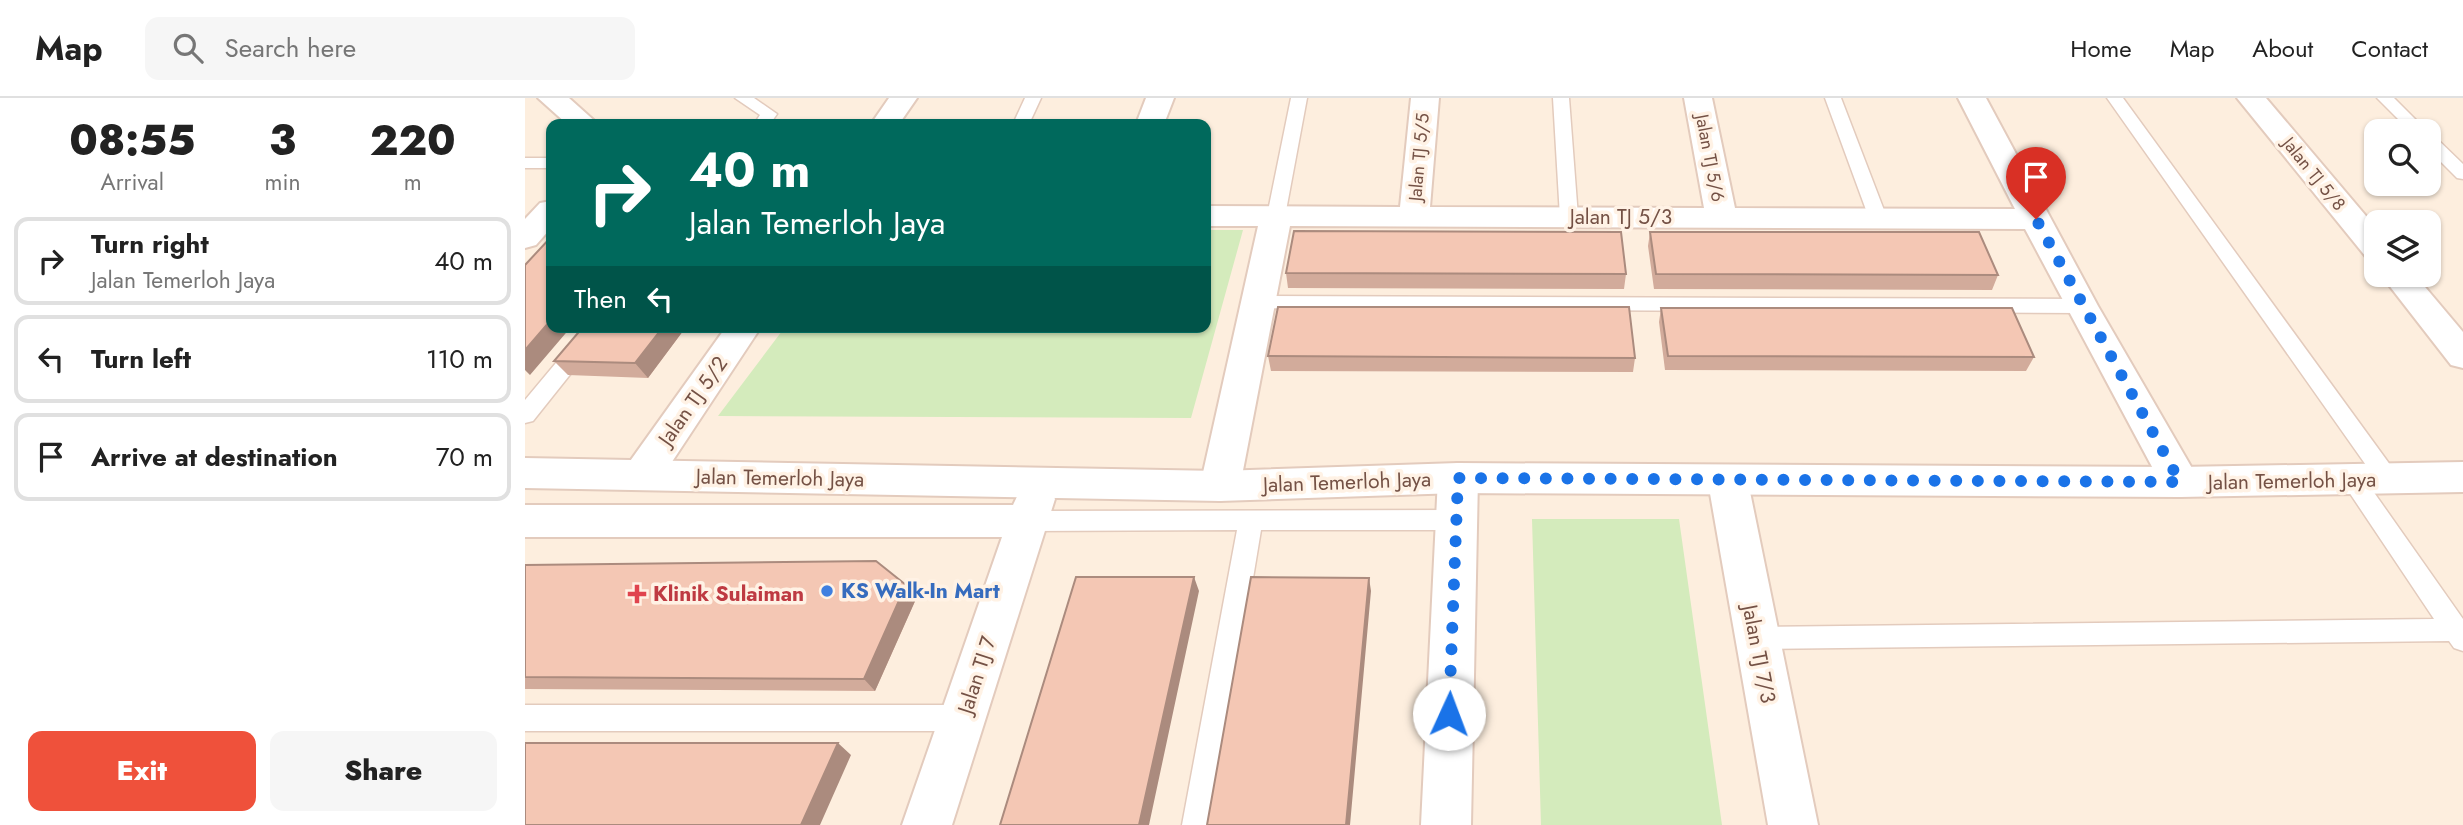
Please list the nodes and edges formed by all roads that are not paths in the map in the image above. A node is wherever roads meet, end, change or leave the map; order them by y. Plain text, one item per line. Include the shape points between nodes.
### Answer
1 (552, 98) edge
2 (743, 98) edge
3 (903, 98) edge
4 (1033, 98) edge
5 (1160, 98) edge
6 (1299, 98) edge
7 (1425, 98) edge
8 (1561, 98) edge
9 (1698, 98) edge
10 (1833, 98) edge
11 (1972, 98) edge
12 (2115, 98) edge
13 (2251, 98) edge
14 (2385, 98) edge
15 (578, 119) edge
16 (766, 119) edge
17 (888, 119) edge
18 (1023, 119) edge
19 (1152, 119) edge
20 (2407, 119) edge
21 (2441, 153) edge
22 (525, 163) edge
23 (546, 163) edge
24 (2463, 174) edge
25 (546, 215) edge
26 (1211, 216) edge
27 (1276, 216) junction
28 (1414, 217) junction
29 (1569, 217) junction
30 (1721, 218) junction
31 (1878, 218) junction
32 (2036, 219) junction
33 (2364, 234) edge
34 (525, 238) edge
35 (2406, 287) edge
36 (1256, 303) junction
37 (2081, 306) junction
38 (594, 333) edge
39 (740, 333) edge
40 (2463, 356) edge
41 (525, 415) edge
42 (525, 473) edge
43 (642, 475) junction
44 (2463, 477) edge
45 (2371, 480) junction
46 (1728, 482) junction
47 (2180, 482) junction
48 (1220, 486) junction
49 (1457, 499) junction
50 (1034, 502) junction
51 (1251, 520) junction
52 (525, 521) edge
53 (2461, 634) edge
54 (1756, 638) junction
55 (525, 718) edge
56 (963, 718) junction
57 (927, 825) edge
58 (1197, 825) edge
59 (1446, 825) edge
60 (1793, 825) edge

1 - 15 street
2 - 16 lane via 769,114
3 - 17 street
4 - 18 lane
5 - 19 street
6 - 27 lane
7 - 28 street, Jalan TJ 5/5
8 - 29 lane
9 - 30 street, Jalan TJ 5/6
10 - 31 lane
11 - 32 street
12 - 45 lane
13 - 33 street, Jalan TJ 5/8
14 - 20 lane
21 - 24 lane
22 - 23 lane
25 - 34 street
26 - 27 street, Jalan TJ 5/3
27 - 28 street, Jalan TJ 5/3
27 - 36 street
28 - 29 street, Jalan TJ 5/3
29 - 30 street, Jalan TJ 5/3
30 - 31 street, Jalan TJ 5/3
31 - 32 street, Jalan TJ 5/3
32 - 37 street
35 - 40 street
36 - 37 lane
36 - 48 street
37 - 47 street
38 - 41 lane
39 - 43 street, Jalan TJ 5/2
42 - 43 street, Jalan Temerloh Jaya
43 - 50 street, Jalan Temerloh Jaya
44 - 45 street, Jalan Temerloh Jaya
45 - 47 street, Jalan Temerloh Jaya
45 - 53 lane
46 - 47 street, Jalan Temerloh Jaya
46 - 49 street, Jalan Temerloh Jaya
46 - 54 street, Jalan TJ 7/3
48 - 49 street, Jalan Temerloh Jaya
48 - 50 street, Jalan Temerloh Jaya
49 - 51 lane
49 - 59 street
50 - 51 lane
50 - 52 street
50 - 56 street, Jalan TJ 7
51 - 58 lane
53 - 54 lane
54 - 60 street, Jalan TJ 7/3
55 - 56 lane
56 - 57 street, Jalan TJ 7

